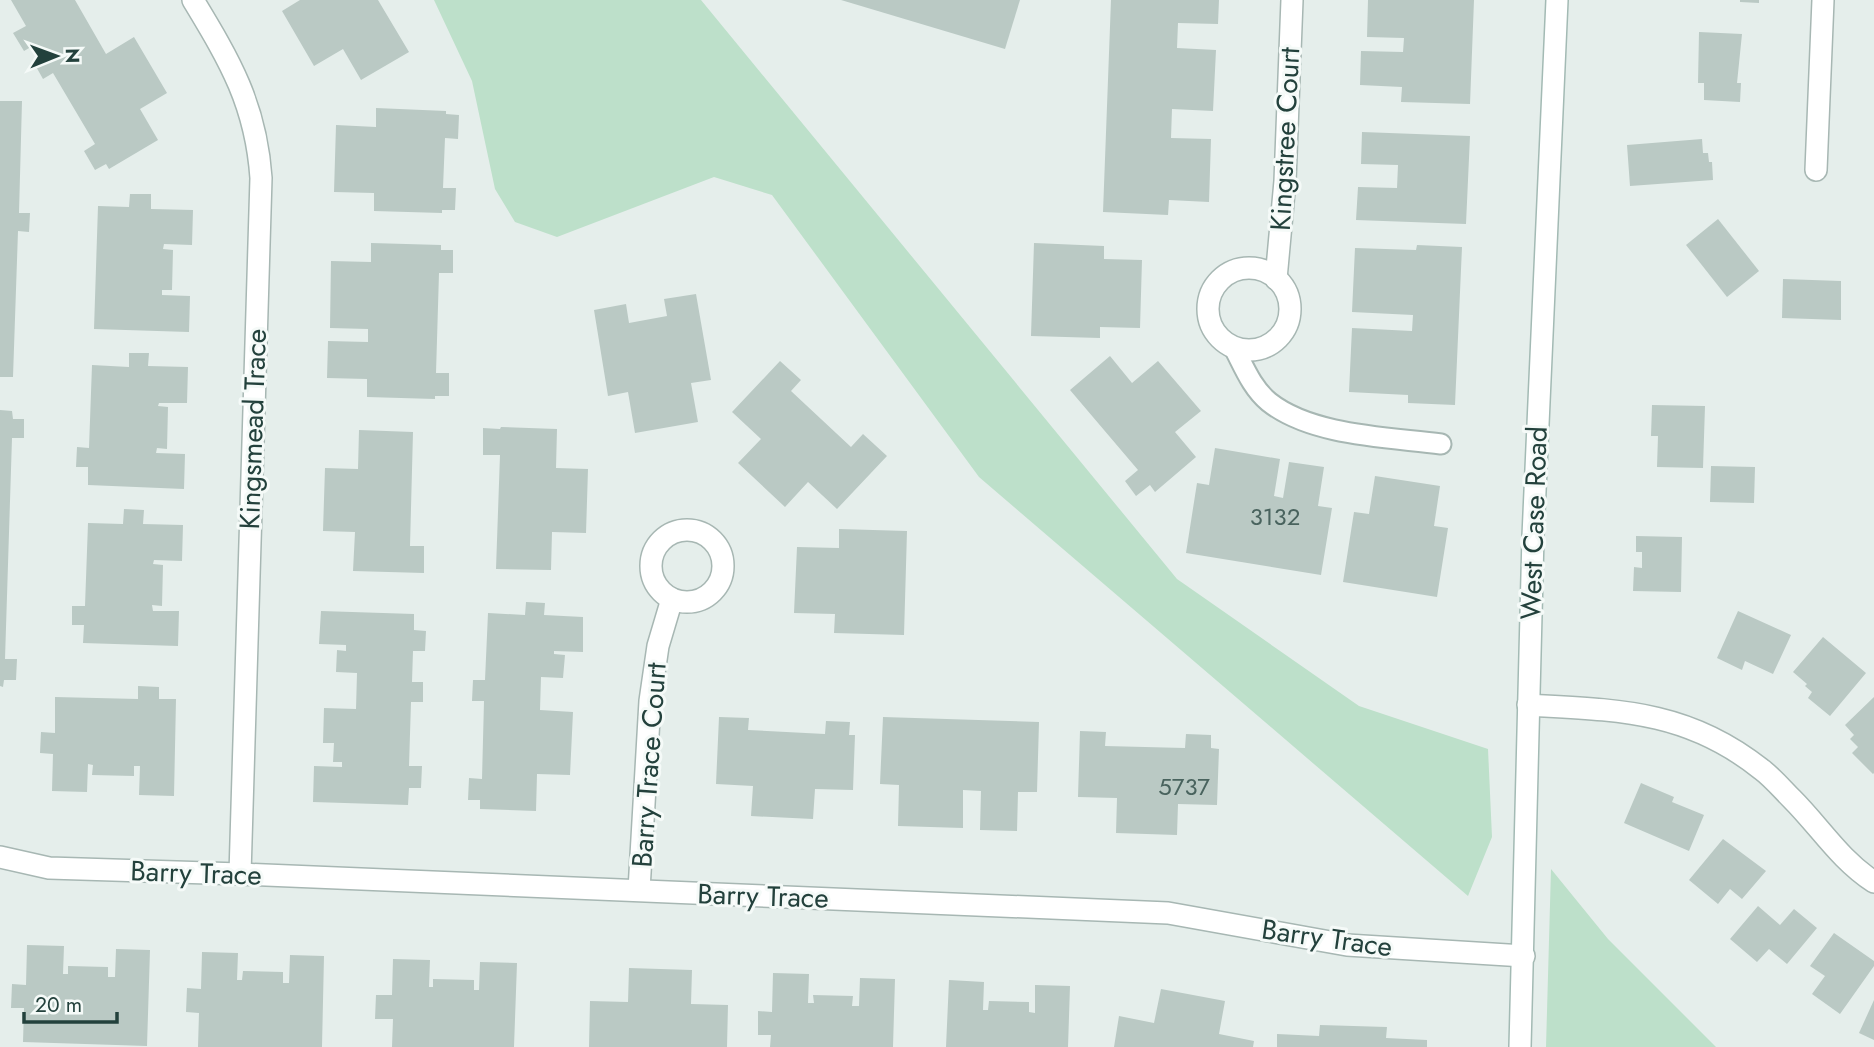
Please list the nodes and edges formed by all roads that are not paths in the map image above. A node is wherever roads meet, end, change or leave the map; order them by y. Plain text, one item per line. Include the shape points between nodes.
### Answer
1 (193, 0) edge
2 (1292, 0) edge
3 (1557, 0) edge
4 (1823, 0) edge
5 (1816, 170) dead end
6 (1276, 278) junction
7 (1234, 348) junction
8 (1441, 444) dead end
9 (672, 599) dead end
10 (1528, 705) junction
11 (0, 857) edge
12 (240, 874) junction
13 (1874, 882) edge
14 (639, 891) junction
15 (1524, 956) junction
16 (1520, 1047) edge

1 - 12 street, Kingsmead Trace via 232,64 259,146 261,178
2 - 6 street, Kingstree Court
3 - 10 street, West Case Road
4 - 5 street
6 - 7 street, Kingstree Court via 1290,303 1284,331 1262,349
6 - 7 street, Kingstree Court via 1266,271 1240,268 1217,282 1210,293 1208,319 1213,331
7 - 8 lane via 1253,384 1287,414 1341,430
9 - 14 street, Barry Trace Court via 658,646 650,701
10 - 13 street via 1653,715 1722,743 1762,769 1835,850
10 - 15 street, West Case Road
11 - 12 street, Barry Trace via 49,868
12 - 14 street, Barry Trace
14 - 15 street, Barry Trace via 1168,913 1347,945
15 - 16 street, West Case Road

